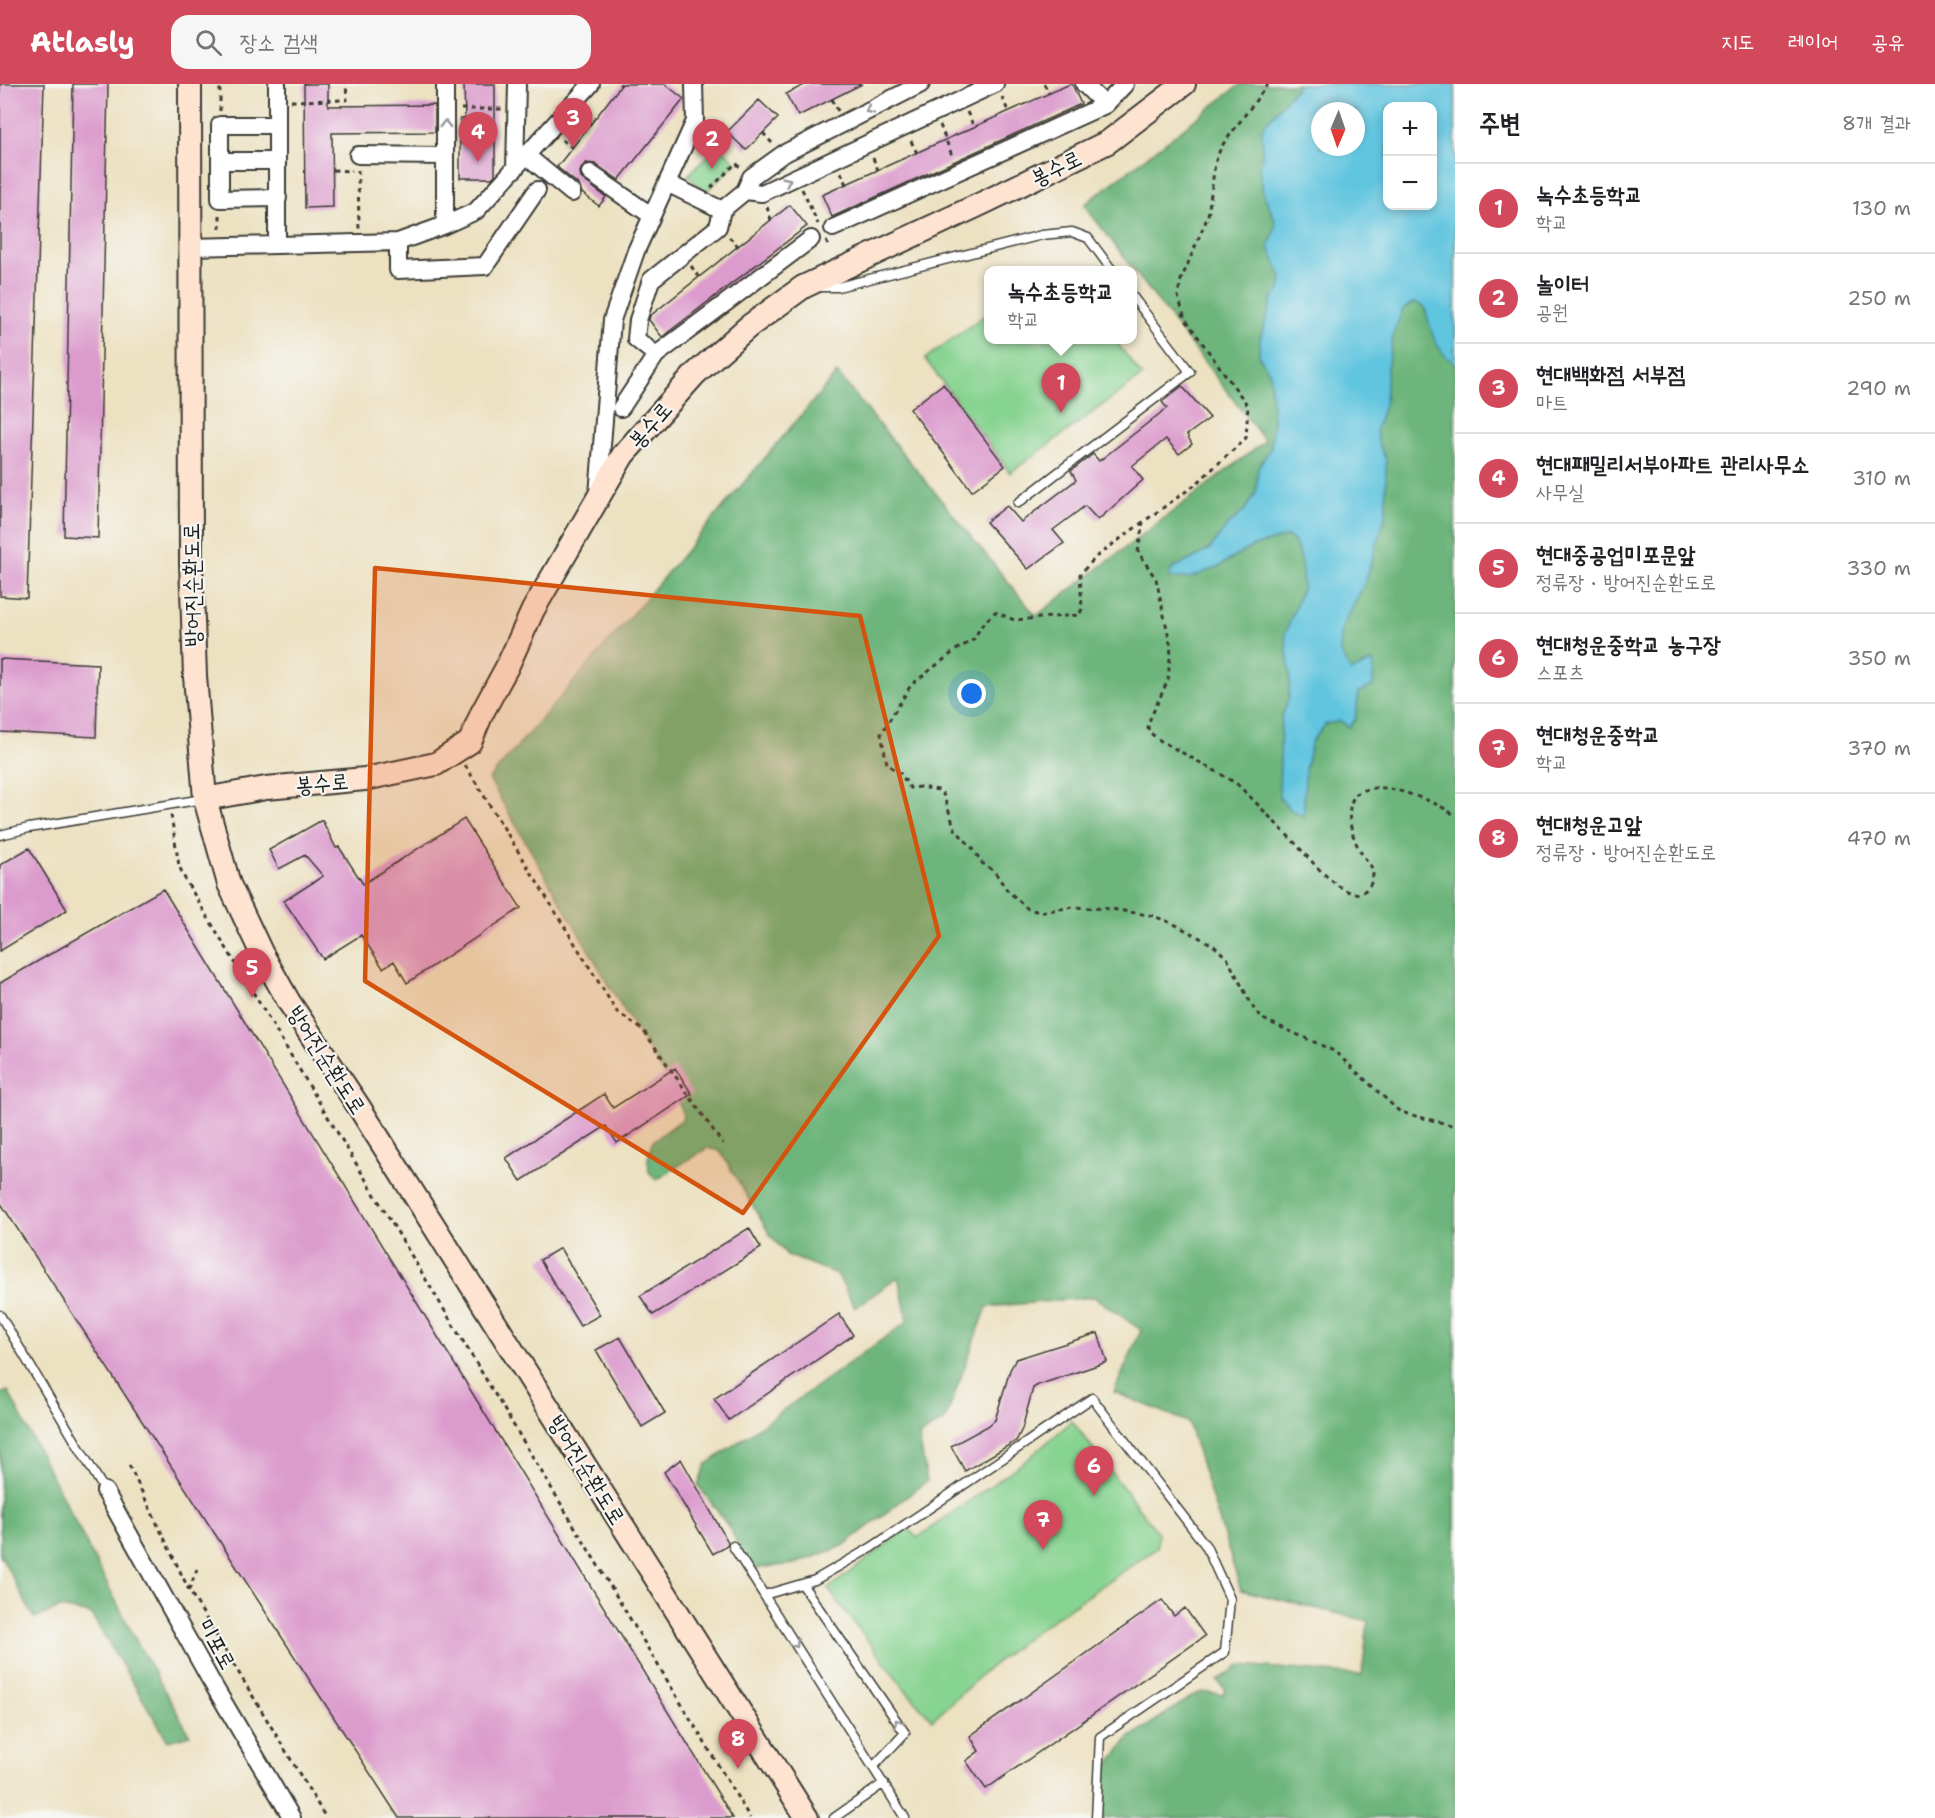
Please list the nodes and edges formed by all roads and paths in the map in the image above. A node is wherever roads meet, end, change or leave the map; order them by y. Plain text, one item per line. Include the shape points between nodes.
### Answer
1 (190, 84) edge
2 (220, 84) edge
3 (277, 84) edge
4 (346, 84) edge
5 (445, 84) edge
6 (517, 84) edge
7 (591, 84) edge
8 (921, 84) edge
9 (995, 84) edge
10 (1044, 84) edge
11 (1084, 84) edge
12 (1125, 84) edge
13 (1184, 84) edge
14 (1268, 84) edge
15 (697, 86) edge
16 (1049, 93) dead end
17 (277, 101) junction
18 (1105, 105) junction
19 (445, 109) junction
20 (516, 109) junction
21 (935, 112) junction
22 (220, 125) junction
23 (277, 125) junction
24 (445, 156) junction
25 (527, 156) junction
26 (220, 161) junction
27 (278, 161) junction
28 (358, 163) junction
29 (736, 163) dead end
30 (515, 169) junction
31 (333, 170) dead end
32 (958, 171) junction
33 (590, 173) dead end
34 (796, 177) junction
35 (667, 183) junction
36 (537, 190) dead end
37 (745, 191) junction
38 (572, 193) dead end
39 (705, 193) dead end
40 (278, 198) junction
41 (220, 199) junction
42 (722, 210) junction
43 (652, 216) junction
44 (445, 225) junction
45 (821, 230) junction
46 (359, 231) dead end
47 (398, 242) junction
48 (277, 245) junction
49 (220, 246) junction
50 (190, 247) junction
51 (1110, 266) edge
52 (803, 287) junction
53 (1137, 302) edge
54 (656, 355) junction
55 (621, 408) dead end
56 (597, 498) junction
57 (1018, 503) dead end
58 (1143, 522) junction
59 (457, 751) junction
60 (205, 799) junction
61 (169, 805) junction
62 (1455, 816) edge
63 (0, 835) edge
64 (1455, 1126) edge
65 (723, 1144) dead end
66 (0, 1315) edge
67 (129, 1464) dead end
68 (105, 1491) joint
69 (733, 1546) dead end
70 (198, 1567) dead end
71 (802, 1584) junction
72 (189, 1590) junction
73 (764, 1595) junction
74 (873, 1767) junction
75 (884, 1783) junction
76 (292, 1818) edge
77 (326, 1818) edge
78 (750, 1818) edge
79 (807, 1818) edge
80 (834, 1818) edge
81 (905, 1818) edge
82 (1096, 1818) edge

1 - 50 main road, 방어진순환도로
2 - 22 path
3 - 17 street
4 - 17 path via 347,100
5 - 19 street
6 - 20 street
7 - 25 street
8 -> 37 street via 783,154 751,177
9 - 21 street
10 - 16 path
11 - 18 street
12 - 18 street
13 - 52 main road, 봉수로 via 1108,142
14 - 58 path via 1221,147 1208,216 1178,296 1185,319 1248,406 1246,438 1195,485
15 - 35 street via 695,121
17 - 23 street
18 - 32 street
19 - 20 path
24 -> 19 street
20 - 30 street
21 - 32 path
21 - 34 street
22 - 23 street
22 - 26 street
23 - 27 street
24 - 28 street
24 - 44 street
25 - 30 street
25 - 38 street
26 - 27 street
26 - 41 street
27 - 40 street
28 - 31 path
28 - 46 path
29 - 39 path
30 - 44 street via 476,210
32 - 45 street
33 - 43 street
37 -> 34 street via 762,192
34 - 45 path
35 - 42 street
35 - 43 street
36 - 47 street via 485,266 398,270
37 - 42 street
40 - 41 street
40 - 48 street
41 - 49 path
42 - 54 street via 718,227 651,280 636,339
43 - 56 street via 612,320
44 - 47 street
45 - 54 street
47 - 48 street
48 - 49 street
49 - 50 street
50 - 60 main road, 방어진순환도로 via 191,561
51 - 52 lane via 1088,238 1072,232 1042,235 838,287
52 - 56 main road, 봉수로 via 748,327 695,374 624,455
53 - 57 lane via 1190,372
54 - 55 street
56 - 59 main road, 봉수로 via 533,610 471,742
58 - 62 path via 1138,552 1156,579 1171,646 1168,680 1148,727 1153,736 1237,784 1326,875 1354,894 1363,893 1370,886 1373,874 1351,825 1351,803 1356,794 1387,788 1444,808
58 - 64 path via 1097,556 1080,574 1079,615 1014,620 995,612 973,640 911,685 881,734 887,764 901,774 910,788 938,790 943,794 955,829 1028,909 1112,909 1154,916 1176,925 1213,945 1227,958 1255,1011 1265,1020 1334,1051 1400,1112
59 - 60 main road, 봉수로 via 436,764 365,779 266,788
59 - 65 path via 617,1012 643,1030
60 - 61 lane
60 - 79 main road, 방어진순환도로 via 229,884 289,1002
61 - 63 lane
61 - 78 path via 179,866 186,881
66 - 68 lane
67 - 72 path
68 - 76 street, 미포로
69 - 73 lane
70 - 72 path
71 - 73 lane
74 -> 71 lane via 905,1733
71 - 82 lane via 872,1547 1092,1398 1206,1546 1230,1599 1225,1652 1100,1737
72 - 77 path
73 -> 74 lane
74 - 75 lane
75 - 80 lane
75 - 81 lane

